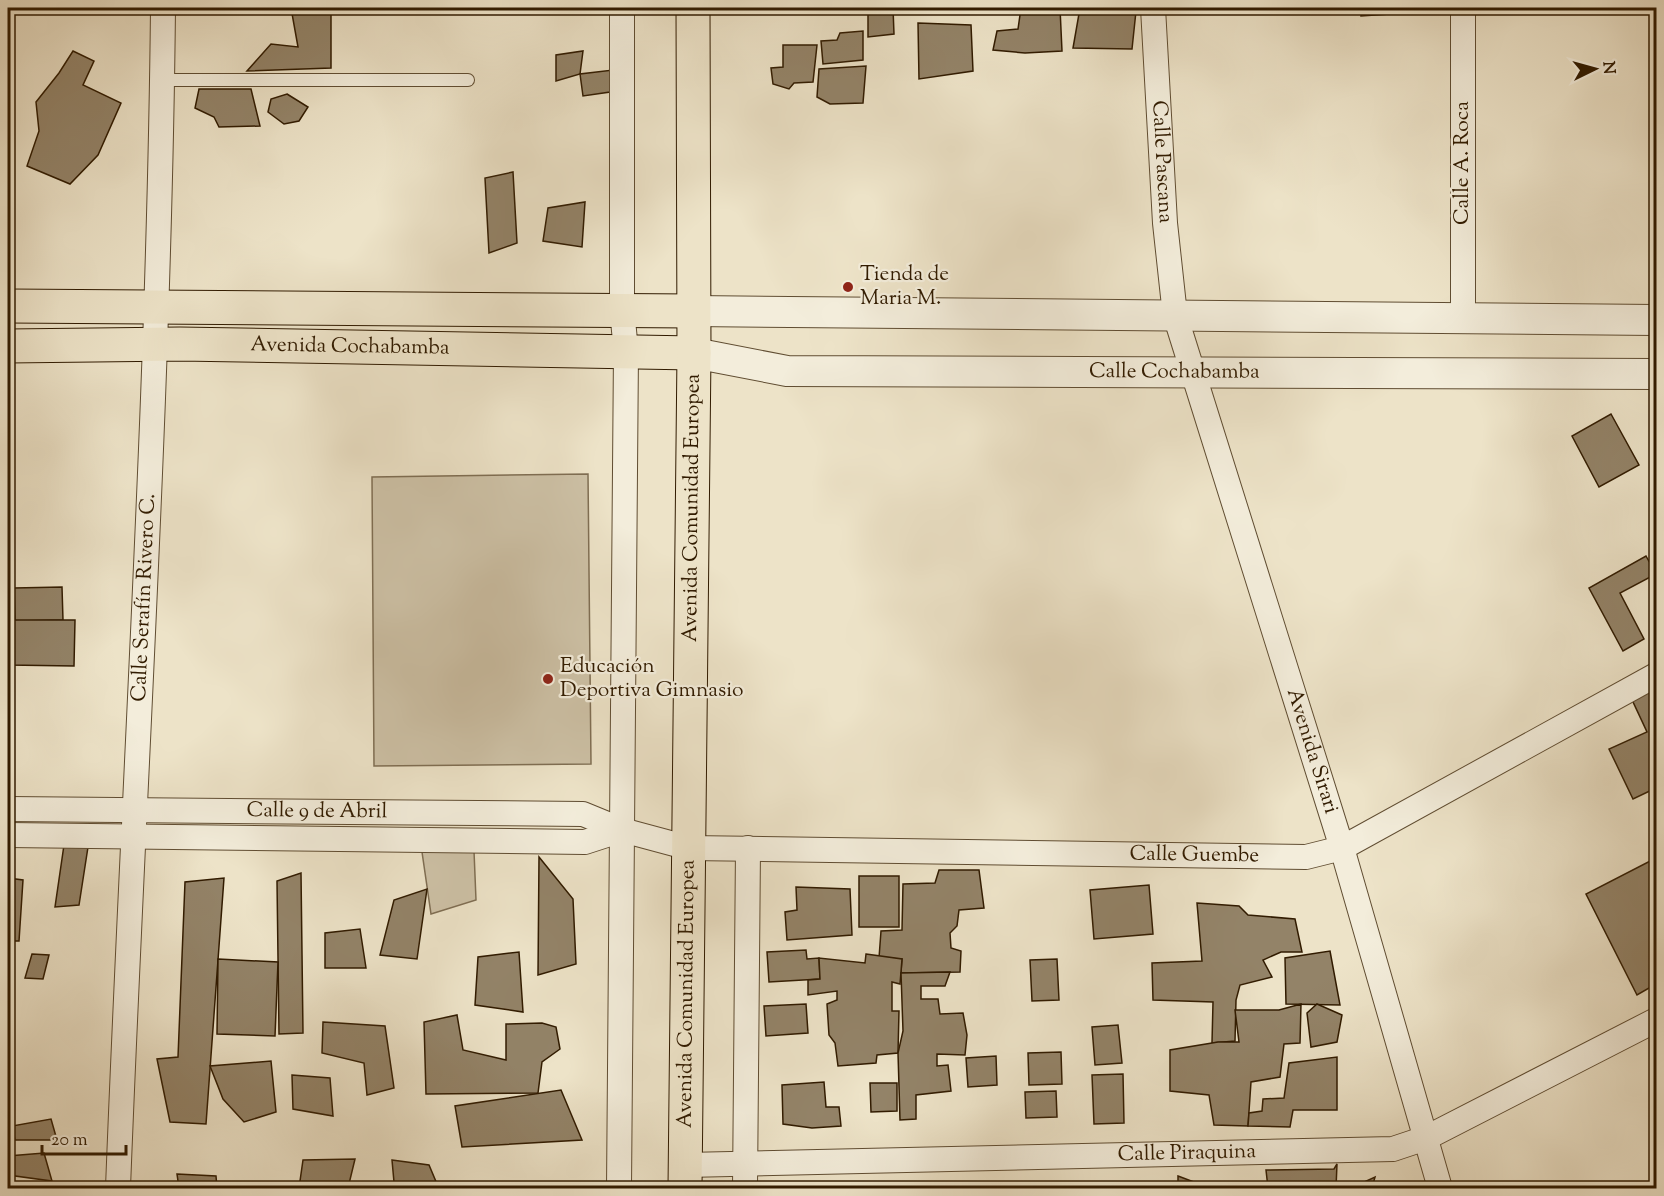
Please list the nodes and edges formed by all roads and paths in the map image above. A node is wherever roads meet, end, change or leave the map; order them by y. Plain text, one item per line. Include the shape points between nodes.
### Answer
1 (163, 8) edge
2 (622, 8) edge
3 (693, 8) edge
4 (1153, 8) edge
5 (1463, 8) edge
6 (162, 80) junction
7 (468, 80) dead end
8 (158, 305) junction
9 (8, 306) edge
10 (610, 310) junction
11 (693, 311) junction
12 (1175, 315) junction
13 (1464, 318) junction
14 (1656, 320) edge
15 (156, 344) junction
16 (8, 346) edge
17 (626, 351) junction
18 (694, 353) junction
19 (1193, 374) junction
20 (1656, 374) edge
21 (1656, 675) edge
22 (8, 809) edge
23 (133, 811) junction
24 (622, 830) junction
25 (8, 836) edge
26 (131, 838) junction
27 (688, 848) junction
28 (748, 848) junction
29 (1342, 848) junction
30 (1656, 1020) edge
31 (1426, 1138) junction
32 (745, 1162) junction
33 (686, 1177) edge
34 (118, 1188) edge
35 (619, 1188) edge
36 (745, 1188) edge
37 (1440, 1188) edge

1 - 6 street, Calle Serafín Rivero C.
2 - 10 street
3 - 11 main road, Avenida Comunidad Europea
4 - 12 street, Calle Pascana via 1165,223
5 - 13 street, Calle A. Roca
6 - 7 lane
6 - 8 street, Calle Serafín Rivero C.
8 - 9 main road, Avenida Cochabamba
8 - 10 main road, Avenida Cochabamba
8 - 15 street, Calle Serafín Rivero C.
10 - 11 main road, Avenida Cochabamba
10 - 17 street
11 - 12 street
11 - 18 main road, Avenida Comunidad Europea
12 - 13 street
12 - 19 street, Avenida Sirari
13 - 14 street
15 - 16 main road, Avenida Cochabamba
15 - 17 main road, Avenida Cochabamba
15 - 23 street, Calle Serafín Rivero C.
17 - 18 main road, Avenida Cochabamba
17 - 24 street
18 - 19 street, Calle Cochabamba via 787,371
18 - 27 main road, Avenida Comunidad Europea
19 - 20 street, Calle Cochabamba
19 - 29 street, Avenida Sirari
21 - 29 street, Calle Guembe
22 - 23 street, Calle 9 de Abril
23 - 24 street, Calle 9 de Abril via 582,814
23 - 26 street, Calle Serafín Rivero C.
24 - 26 street, Calle 9 de Abril via 585,842
24 - 27 street, Calle 9 de Abril
24 - 35 street
25 - 26 street, Calle 9 de Abril
26 - 34 street, Calle Serafín Rivero C.
27 - 28 street, Calle Guembe
27 - 33 main road, Avenida Comunidad Europea
28 - 29 street, Calle Guembe via 1306,857
28 - 32 street
29 - 31 street, Avenida Sirari
30 - 31 street, Calle Piraquina
31 - 32 street, Calle Piraquina via 1393,1149
31 - 37 street, Avenida Sirari
32 - 33 street, Calle Piraquina
32 - 36 street

